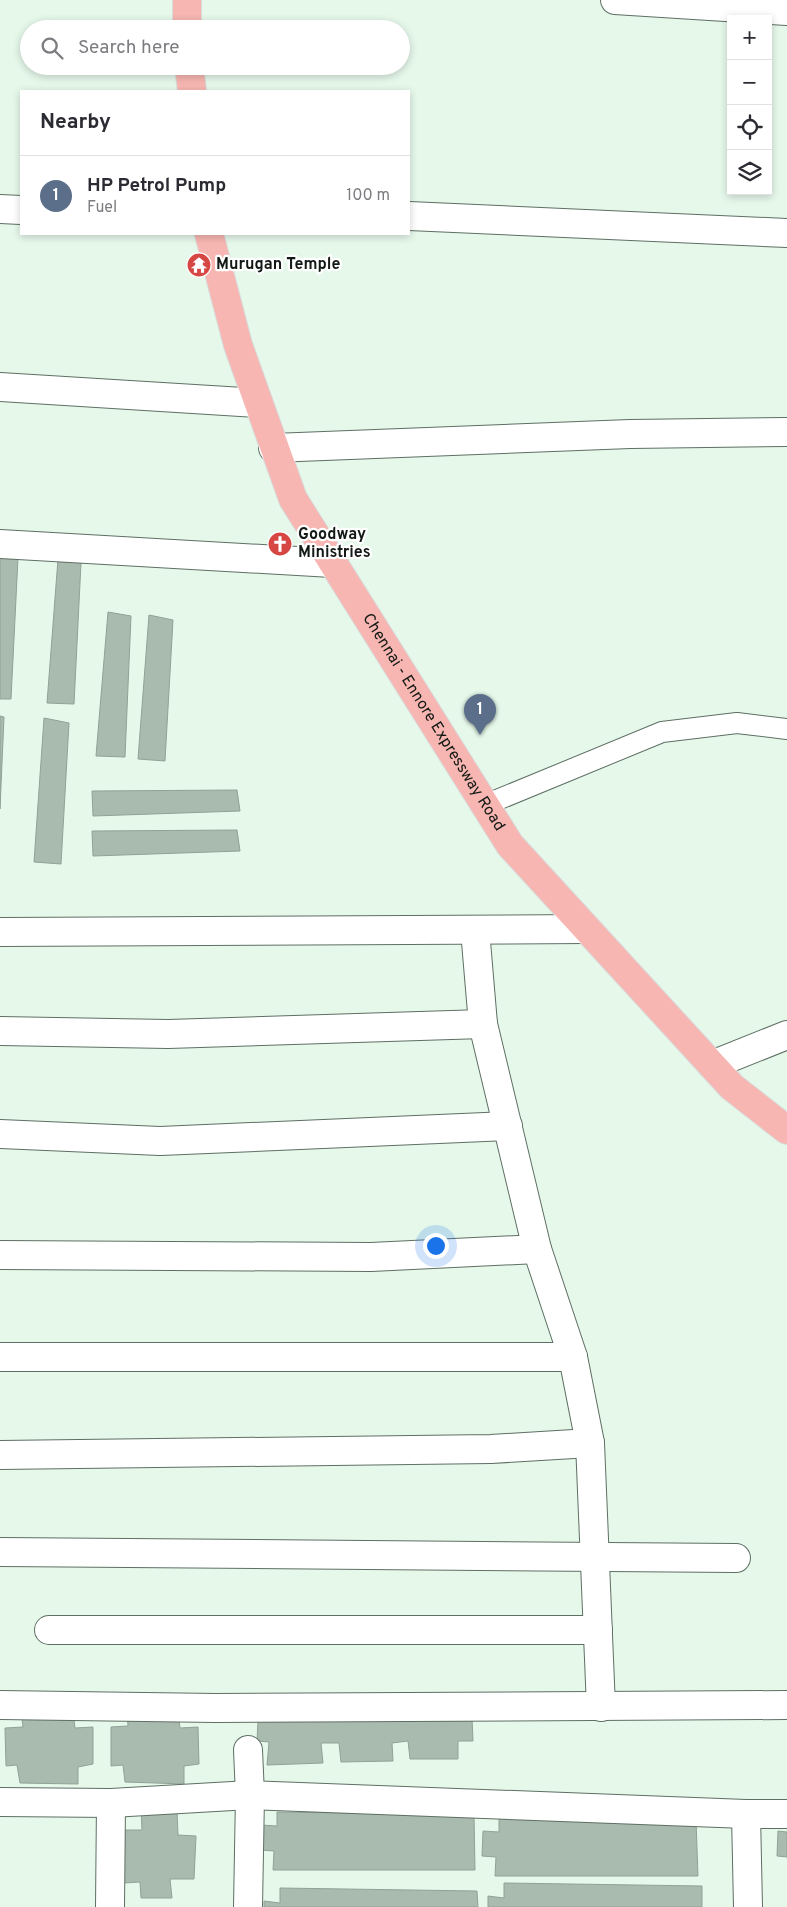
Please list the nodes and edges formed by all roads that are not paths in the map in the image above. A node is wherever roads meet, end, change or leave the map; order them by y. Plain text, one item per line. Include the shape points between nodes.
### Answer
1 (187, 0) edge
2 (616, 0) edge
3 (787, 11) edge
4 (187, 20) edge
5 (190, 75) edge
6 (192, 90) edge
7 (0, 209) edge
8 (20, 210) edge
9 (410, 216) edge
10 (787, 233) edge
11 (209, 235) edge
12 (0, 387) edge
13 (258, 403) junction
14 (787, 432) edge
15 (273, 448) junction
16 (0, 544) edge
17 (332, 563) junction
18 (787, 729) edge
19 (484, 805) junction
20 (586, 929) junction
21 (474, 930) junction
22 (0, 932) edge
23 (483, 1024) junction
24 (0, 1031) edge
25 (787, 1034) edge
26 (712, 1065) junction
27 (508, 1126) junction
28 (787, 1130) edge
29 (0, 1134) edge
30 (537, 1249) junction
31 (0, 1255) edge
32 (0, 1357) edge
33 (573, 1357) junction
34 (590, 1443) junction
35 (0, 1455) edge
36 (0, 1552) edge
37 (594, 1556) junction
38 (736, 1558) dead end
39 (49, 1630) dead end
40 (598, 1630) junction
41 (0, 1705) edge
42 (787, 1705) edge
43 (601, 1707) junction
44 (248, 1750) dead end
45 (250, 1795) junction
46 (0, 1802) edge
47 (111, 1803) junction
48 (746, 1814) junction
49 (787, 1814) edge
50 (110, 1907) edge
51 (248, 1907) edge
52 (748, 1907) edge

1 - 4 main road
2 - 3 street
5 - 6 main road
7 - 8 street
9 - 10 street
11 - 13 main road, Chennai - Ennore Expressway Road via 238,345
12 - 13 street
13 - 15 main road, Chennai - Ennore Expressway Road
14 - 15 street via 630,434
15 - 17 main road, Chennai - Ennore Expressway Road via 292,500
16 - 17 street
17 - 19 main road, Chennai - Ennore Expressway Road
18 - 19 lane via 737,723 662,732
19 - 20 main road, Chennai - Ennore Expressway Road via 510,845
20 - 21 street
20 - 26 main road, Chennai - Ennore Expressway Road
21 - 22 street
21 - 23 street
23 - 24 street via 168,1034
23 - 27 street
25 - 26 street
26 - 28 main road, Chennai - Ennore Expressway Road via 732,1087
27 - 29 street via 160,1141
27 - 30 street
30 - 31 street via 371,1257
30 - 33 street
32 - 33 street
33 - 34 street
34 - 35 street via 492,1449
34 - 37 street
36 - 37 street
37 - 38 street
37 - 40 street
39 - 40 street
40 - 43 street
41 - 43 street
42 - 43 street
44 - 45 street
45 - 47 street
45 - 48 street
45 - 51 street
46 - 47 street
47 - 50 street
48 - 49 street
48 - 52 street

